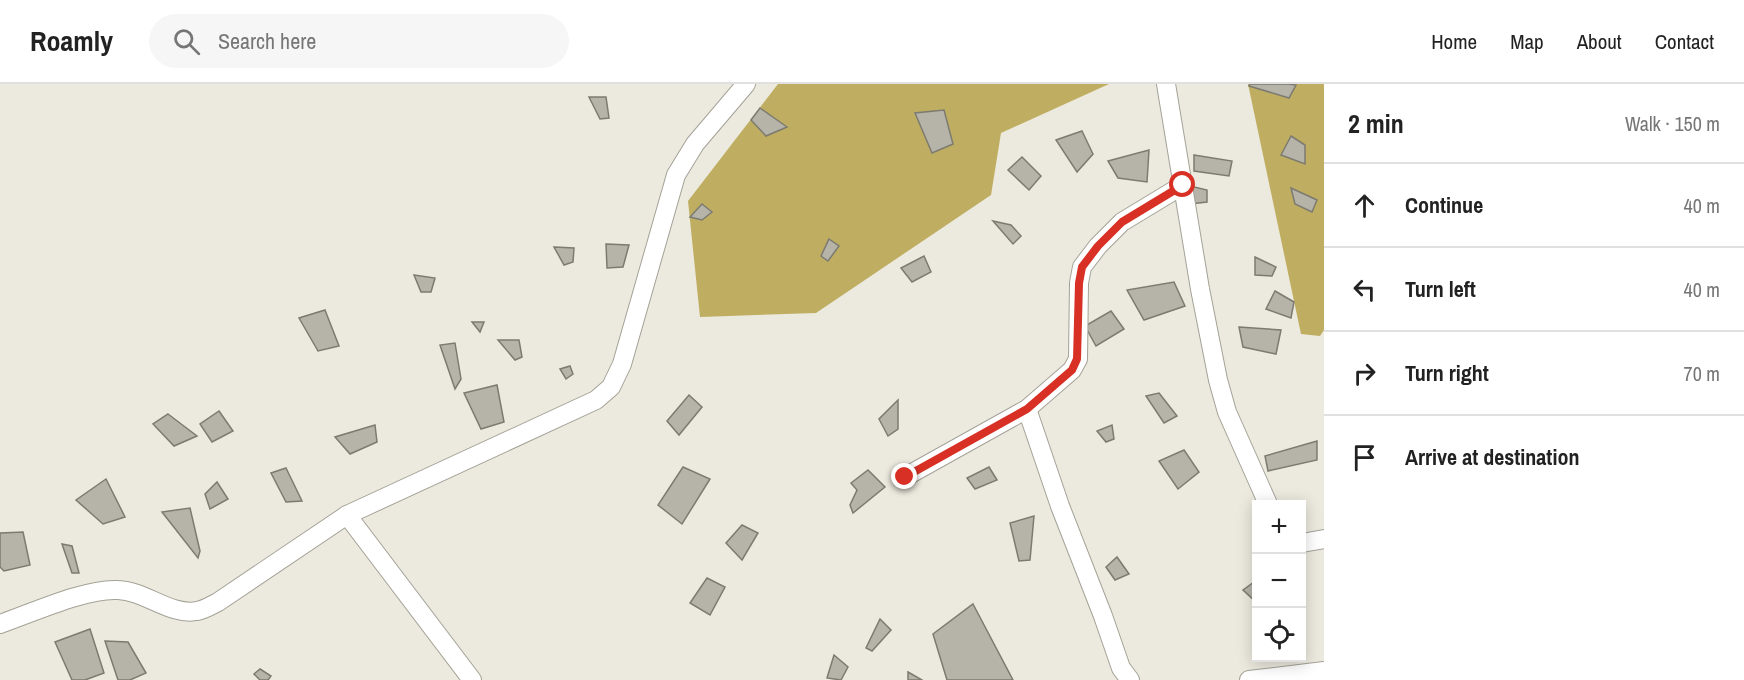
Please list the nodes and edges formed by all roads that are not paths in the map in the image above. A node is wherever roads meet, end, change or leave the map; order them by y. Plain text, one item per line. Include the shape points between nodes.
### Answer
1 (746, 84) edge
2 (1166, 84) edge
3 (1183, 185) junction
4 (1027, 409) junction
5 (905, 477) dead end
6 (1266, 500) edge
7 (347, 515) junction
8 (1324, 539) edge
9 (1306, 542) edge
10 (0, 624) edge
11 (1324, 671) edge
12 (472, 680) edge
13 (1130, 680) edge
14 (1249, 680) edge

1 - 7 street via 695,144 676,175 622,364 611,387 596,400
2 - 3 street
3 - 4 street via 1122,222 1082,267 1077,359 1072,370
3 - 6 street via 1221,391
4 - 5 street
4 - 13 street via 1121,668
7 - 10 street via 218,602 198,611 180,611 144,595 120,590 97,591
7 - 12 street
8 - 9 street
11 - 14 street

